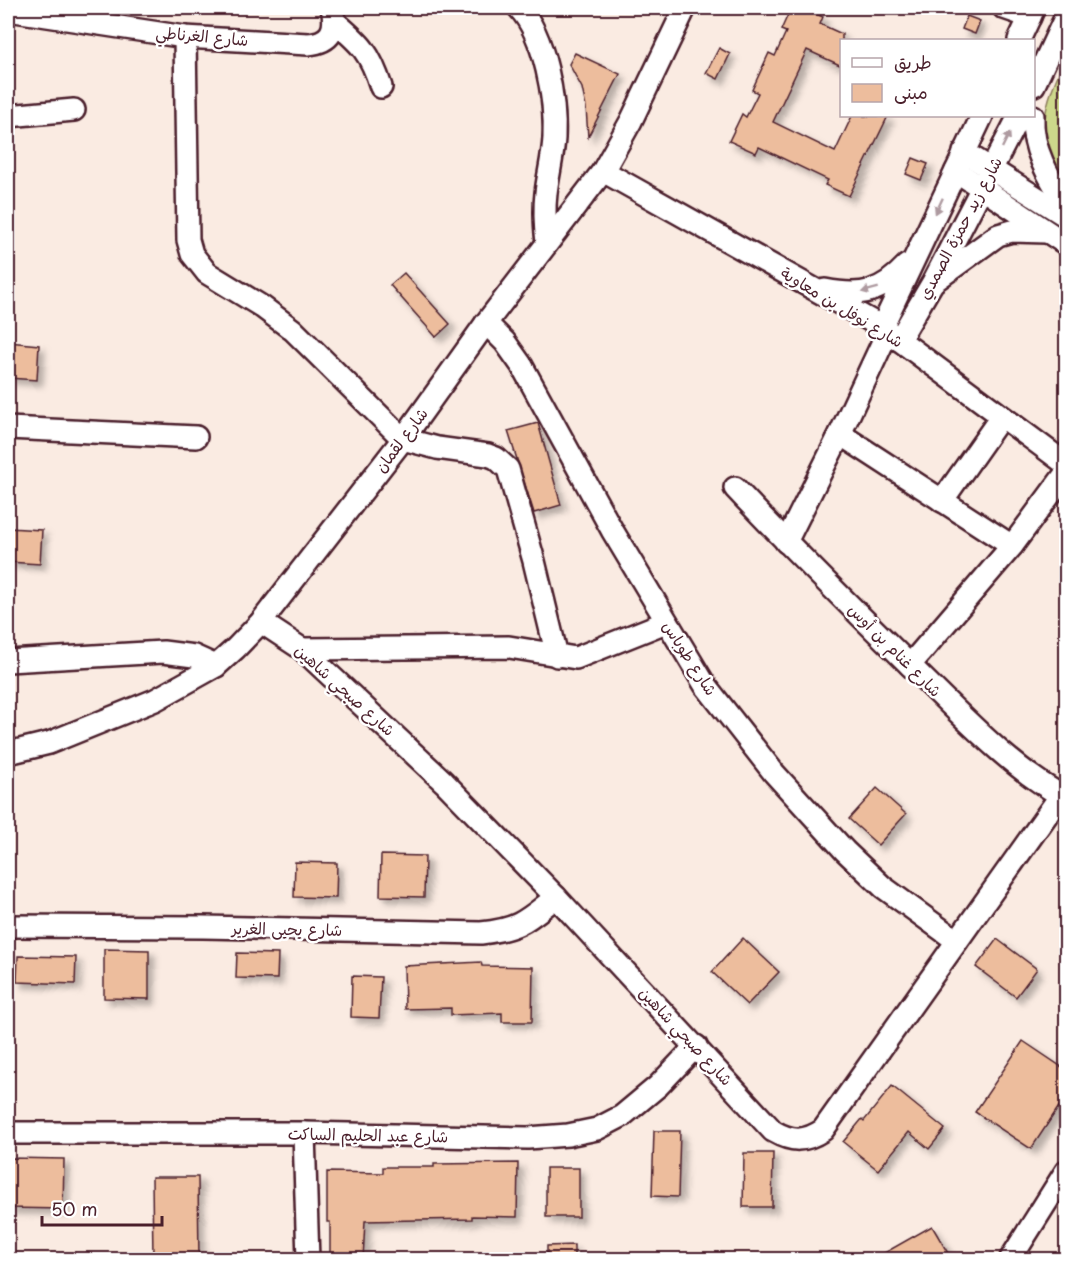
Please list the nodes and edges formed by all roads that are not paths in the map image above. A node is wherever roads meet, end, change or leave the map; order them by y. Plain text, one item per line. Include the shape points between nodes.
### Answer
1 (519, 8) edge
2 (685, 8) edge
3 (1004, 8) edge
4 (8, 10) edge
5 (55, 12) edge
6 (1032, 12) edge
7 (333, 14) edge
8 (1066, 16) edge
9 (186, 37) junction
10 (1019, 39) edge
11 (1037, 79) edge
12 (381, 87) dead end
13 (1035, 98) edge
14 (74, 110) dead end
15 (8, 116) edge
16 (982, 117) edge
17 (1018, 117) edge
18 (1033, 117) edge
19 (960, 161) junction
20 (992, 169) junction
21 (603, 171) junction
22 (982, 188) junction
23 (1066, 204) edge
24 (1066, 216) edge
25 (1047, 232) junction
26 (547, 243) junction
27 (1066, 244) edge
28 (916, 256) junction
29 (933, 282) junction
30 (812, 288) junction
31 (486, 323) junction
32 (890, 332) junction
33 (1002, 417) junction
34 (8, 428) edge
35 (840, 434) junction
36 (196, 438) dead end
37 (403, 439) junction
38 (1066, 464) edge
39 (1066, 473) edge
40 (735, 488) dead end
41 (942, 501) junction
42 (786, 542) junction
43 (1012, 546) junction
44 (261, 622) junction
45 (666, 622) junction
46 (302, 649) junction
47 (557, 656) junction
48 (8, 661) edge
49 (910, 665) junction
50 (216, 666) junction
51 (8, 753) edge
52 (1064, 797) edge
53 (556, 897) junction
54 (8, 926) edge
55 (957, 941) junction
56 (696, 1046) junction
57 (8, 1133) edge
58 (304, 1133) junction
59 (1065, 1178) edge
60 (308, 1260) edge
61 (1010, 1260) edge

1 - 26 street via 535,32 552,99 554,137 544,217
2 - 21 street, شارع لقمان
3 - 6 street
4 - 5 street, شارع الغرناطي
5 - 9 street, شارع الغرناطي
6 - 10 street
7 - 9 street, شارع الغرناطي via 333,29 320,43
7 - 12 street via 366,51
8 - 11 street
9 - 37 street via 188,240 192,254 207,273 293,330
11 - 13 street
14 - 15 street
16 - 19 street, شارع زيد حمزة الصمدي
20 -> 17 street, شارع زيد حمزة الصمدي
18 - 23 street via 1039,154
19 - 20 street
19 - 22 street
19 -> 28 street, شارع زيد حمزة الصمدي
20 - 22 street, شارع زيد حمزة الصمدي
20 - 24 street
21 - 26 street, شارع لقمان
21 - 30 street, شارع نوفل بن معاوية
22 - 25 street
22 - 29 street, شارع زيد حمزة الصمدي
25 - 27 street
25 - 29 street via 1012,231 998,235
26 - 31 street, شارع لقمان
28 -> 30 street via 877,289 852,294
28 - 32 street, شارع زيد حمزة الصمدي
29 - 32 street, شارع زيد حمزة الصمدي
30 - 32 street, شارع نوفل بن معاوية
31 - 37 street, شارع لقمان
31 - 45 street, شارع طوباس via 522,366
32 - 33 street, شارع نوفل بن معاوية
32 - 35 street
33 - 38 street, شارع نوفل بن معاوية
33 - 41 street
34 - 36 street
35 - 41 street
35 - 42 street
37 - 44 street, شارع لقمان
37 - 47 street via 496,458 507,469
39 - 43 street
40 - 42 street, شارع غنام بن أوس
41 - 43 street
42 - 49 street, شارع غنام بن أوس
43 - 49 street
44 - 46 street, شارع صبحي شاهين
44 - 50 street, شارع لقمان
45 - 47 street via 576,658
45 - 55 street, شارع طوباس via 705,685 774,773 845,851 883,887
46 - 47 street via 509,647
46 - 53 street, شارع صبحي شاهين via 444,782
48 - 50 street via 163,652 194,656
49 - 52 street, شارع غنام بن أوس via 1020,767
50 - 51 street, شارع لقمان via 109,720 49,743
52 - 55 street, شارع صبحي شاهين
53 - 54 street, شارع يحيى الغرير via 516,927 482,933
53 - 56 street, شارع صبحي شاهين
55 - 56 street, شارع صبحي شاهين via 823,1130 812,1137 785,1138 773,1131
56 - 58 street, شارع عبد الحليم الساكت via 658,1086 622,1116 597,1129 528,1138
57 - 58 street, شارع عبد الحليم الساكت
58 - 60 street
59 - 61 street

